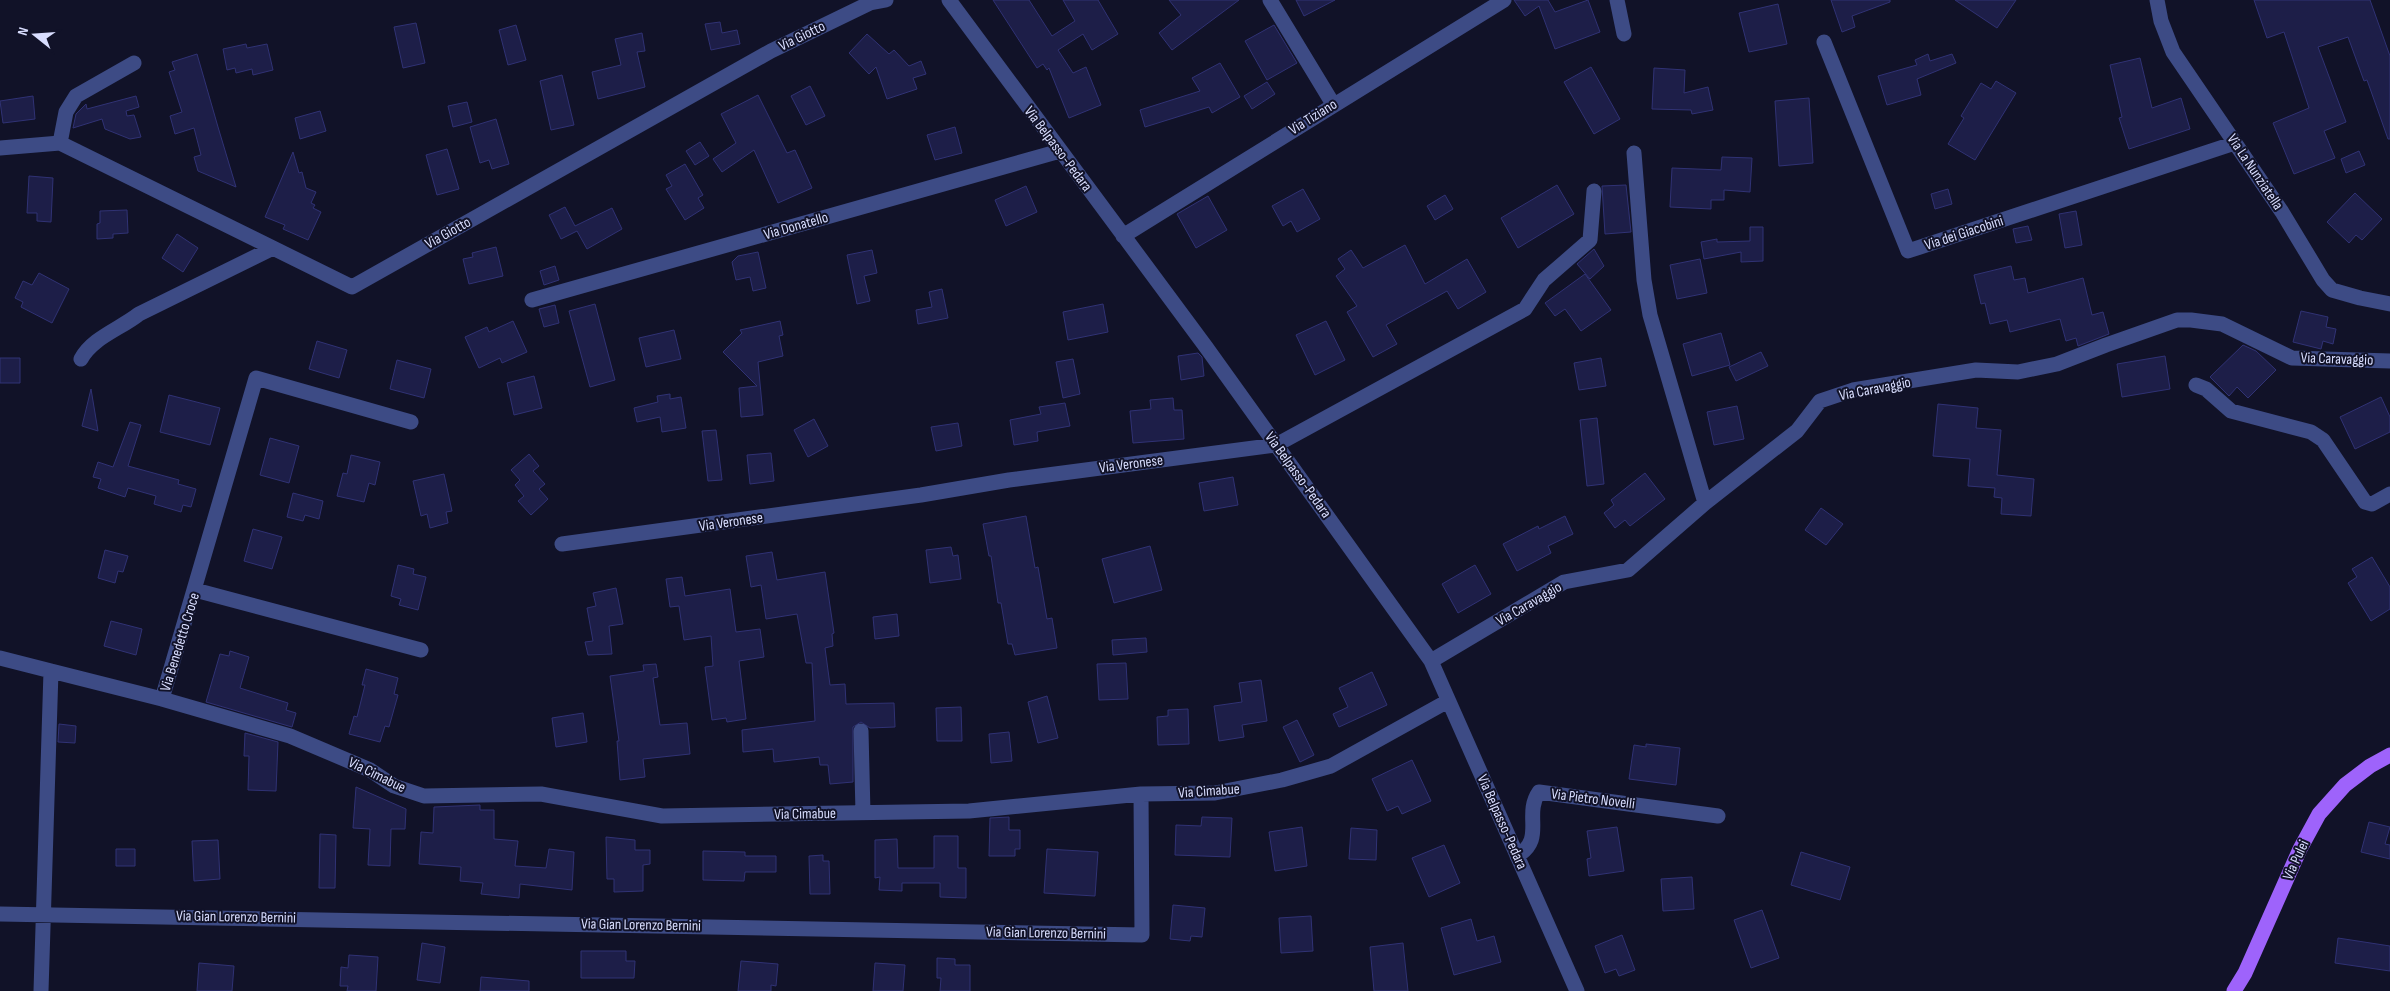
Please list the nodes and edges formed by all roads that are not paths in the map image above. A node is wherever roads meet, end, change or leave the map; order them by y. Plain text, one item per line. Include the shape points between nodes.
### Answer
1 (886, 0) edge
2 (948, 0) edge
3 (1270, 0) edge
4 (1504, 0) edge
5 (1617, 0) edge
6 (2157, 0) edge
7 (1624, 34) dead end
8 (1824, 42) dead end
9 (134, 63) dead end
10 (1333, 104) junction
11 (60, 143) junction
12 (2235, 143) junction
13 (0, 148) edge
14 (1060, 151) junction
15 (1634, 153) dead end
16 (1594, 191) dead end
17 (1123, 236) junction
18 (273, 248) junction
19 (532, 300) dead end
20 (2390, 304) edge
21 (81, 359) dead end
22 (2390, 361) edge
23 (2196, 385) dead end
24 (411, 422) dead end
25 (1276, 445) junction
26 (2390, 494) edge
27 (1705, 503) junction
28 (562, 544) dead end
29 (195, 590) junction
30 (421, 650) dead end
31 (0, 658) edge
32 (1431, 661) junction
33 (51, 671) junction
34 (162, 699) junction
35 (1448, 701) junction
36 (861, 731) dead end
37 (2390, 755) edge
38 (1141, 794) junction
39 (863, 813) junction
40 (1718, 816) dead end
41 (1517, 856) junction
42 (0, 914) edge
43 (43, 914) junction
44 (41, 991) edge
45 (1577, 991) edge
46 (2234, 991) edge

1 - 18 street, Via Giotto via 870,3 771,51 352,287
2 - 14 street, Via Belpasso-Pedara
3 - 10 street
4 - 10 street, Via Tiziano
5 - 7 street
6 - 12 street, Via La Nunziatella via 2173,52
8 - 12 street, Via dei Giacobini via 1908,252
9 - 11 street via 76,96 66,112
10 - 17 street, Via Tiziano
11 - 13 street
11 - 18 street, Via Giotto
12 - 20 street, Via La Nunziatella via 2332,290
14 - 17 street, Via Belpasso-Pedara
14 - 19 street, Via Donatello
15 - 27 street via 1644,280 1650,315
16 - 25 street, Via Veronese via 1590,240 1544,280 1525,309
17 - 25 street, Via Belpasso-Pedara
18 - 21 street via 140,314 91,344
22 - 27 street, Via Caravaggio via 2292,358 2222,324 2177,320 2057,364 2018,372 1976,370 1853,390 1820,401 1797,431
23 - 26 street via 2206,389 2231,410 2311,432 2324,440 2365,502 2372,504
24 - 29 street, Via Benedetto Croce via 256,378
25 - 28 street, Via Veronese
25 - 32 street, Via Belpasso-Pedara
27 - 32 street, Via Caravaggio via 1628,570 1564,582
29 - 30 street
29 - 34 street, Via Benedetto Croce
31 - 33 street, Via Benedetto Croce
32 - 35 street, Via Belpasso-Pedara
33 - 34 street, Via Benedetto Croce
33 - 43 street
34 - 39 street, Via Cimabue via 290,736 370,770 394,786 424,796 541,794 662,816
35 - 38 street, Via Cimabue via 1331,766 1274,782 1215,793
35 - 41 street, Via Belpasso-Pedara
36 - 39 street
37 - 46 main road, Via Pulei via 2344,785 2319,814
38 - 39 street, Via Cimabue via 969,811
38 - 43 street, Via Gian Lorenzo Bernini via 1142,935
40 - 41 street, Via Pietro Novelli via 1539,792 1534,799 1530,847
41 - 45 street, Via Belpasso-Pedara
42 - 43 street, Via Gian Lorenzo Bernini
43 - 44 street

